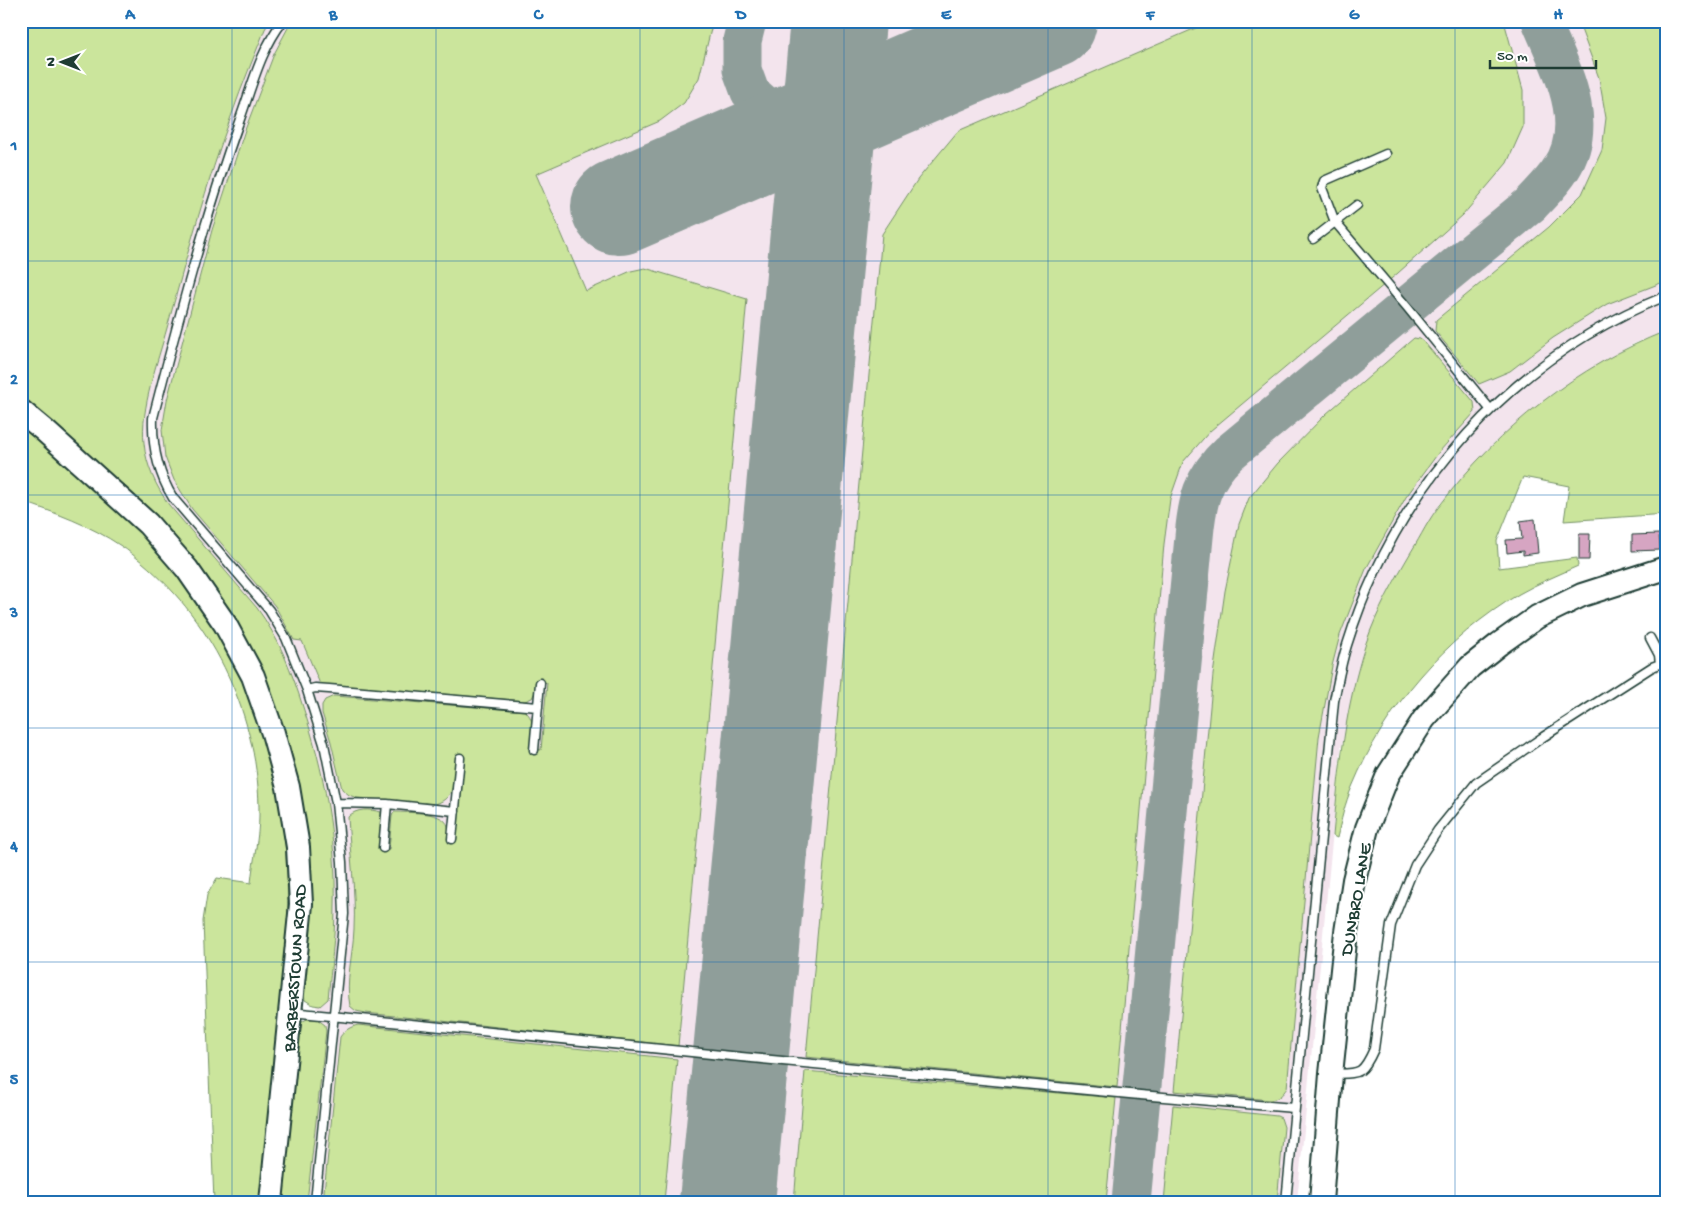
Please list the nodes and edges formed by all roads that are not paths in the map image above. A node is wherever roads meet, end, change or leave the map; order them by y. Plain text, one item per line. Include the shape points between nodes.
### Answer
1 (283, 21) edge
2 (1386, 154) dead end
3 (1357, 204) dead end
4 (1335, 222) junction
5 (1313, 239) dead end
6 (1666, 296) edge
7 (1490, 409) junction
8 (21, 411) edge
9 (1664, 568) edge
10 (1650, 638) dead end
11 (1663, 665) edge
12 (540, 683) dead end
13 (307, 690) junction
14 (538, 707) junction
15 (534, 750) dead end
16 (460, 758) dead end
17 (336, 803) junction
18 (387, 804) junction
19 (455, 811) junction
20 (452, 839) dead end
21 (383, 848) dead end
22 (291, 1012) junction
23 (335, 1016) junction
24 (1332, 1074) junction
25 (1294, 1108) junction
26 (271, 1202) edge
27 (315, 1202) edge
28 (1286, 1202) edge
29 (1321, 1202) edge

1 - 13 lane via 263,54 221,172 153,418 153,438 156,459 173,498 268,610 286,638
2 - 4 lane via 1324,181 1322,188
3 - 4 lane
4 - 5 lane
4 - 7 lane
6 - 7 lane via 1581,338 1533,372
7 - 25 lane via 1420,492 1392,538 1346,646 1328,748
8 - 22 main road, BARBERSTOWN ROAD via 148,524 187,569 220,616 253,676 288,787 298,847 301,904
9 - 24 main road, DUNBRO LANE via 1582,595 1537,617 1470,667 1424,719 1388,775 1367,828 1347,923
10 - 11 lane
11 - 24 lane via 1652,667 1558,727 1476,783 1459,803 1415,865 1391,925 1374,1049 1367,1066 1357,1073
12 - 14 lane
13 - 14 lane via 329,689
13 - 17 lane via 324,744
14 - 15 lane
16 - 19 lane
17 - 18 lane
17 - 23 lane via 344,914
18 - 19 lane
18 - 21 lane
19 - 20 lane
22 - 23 lane
22 - 26 main road, BARBERSTOWN ROAD
23 - 25 lane
23 - 27 lane
24 - 29 main road, DUNBRO LANE
25 - 28 lane

